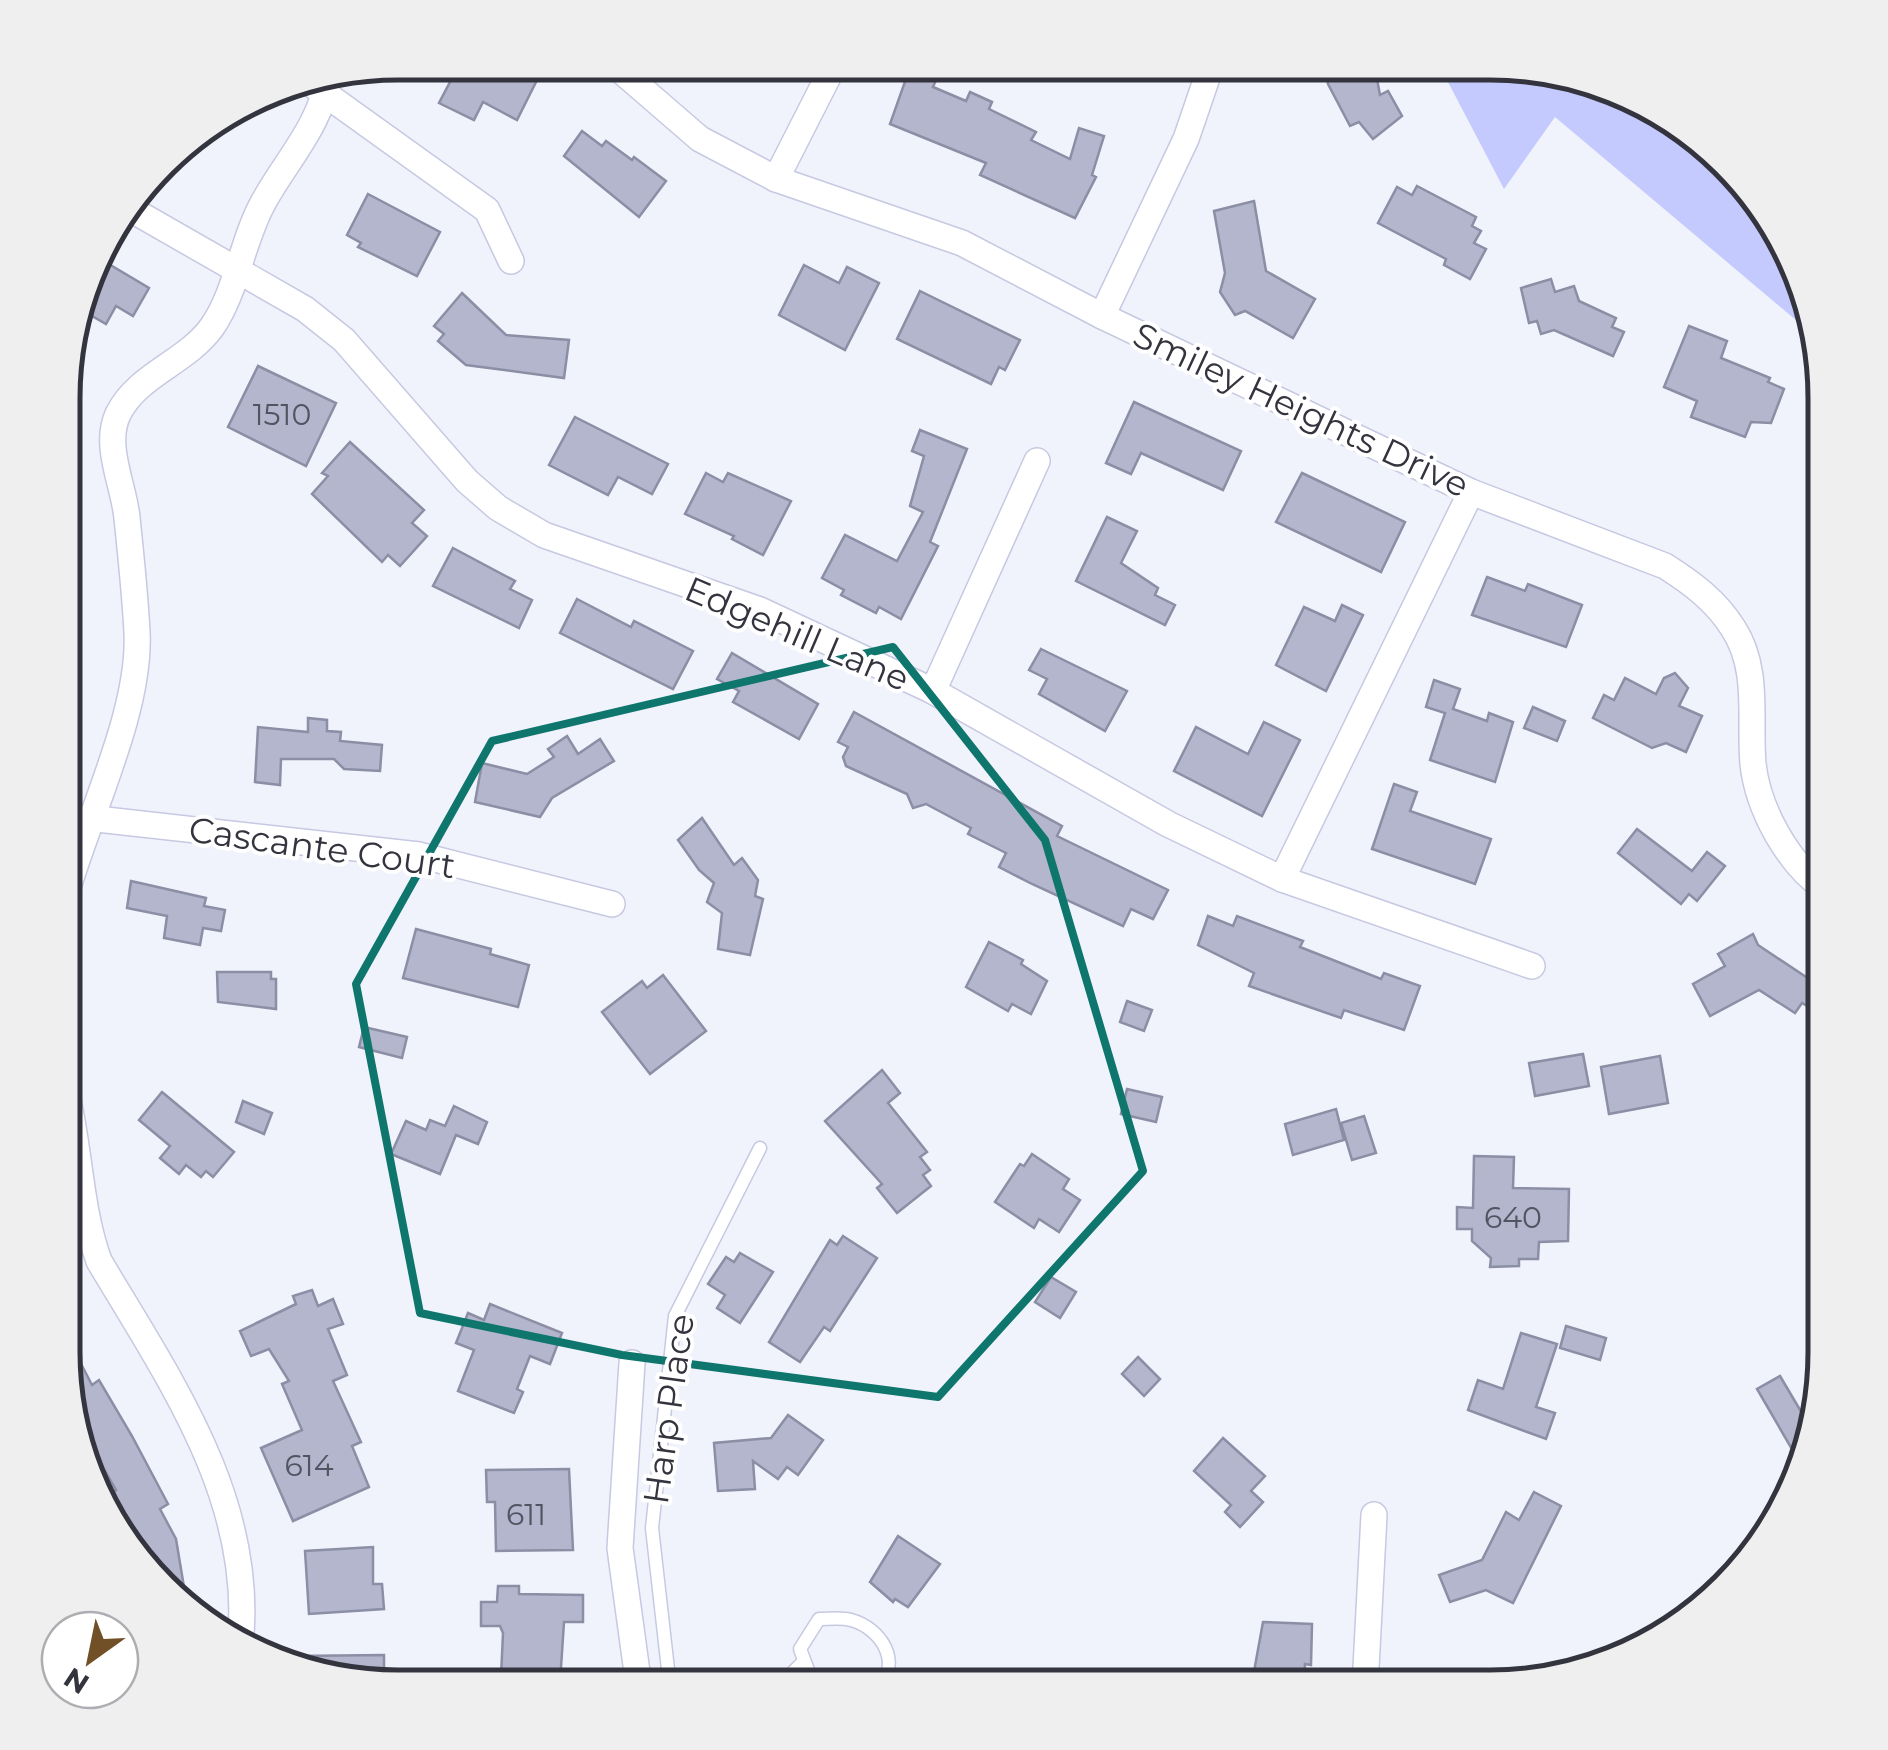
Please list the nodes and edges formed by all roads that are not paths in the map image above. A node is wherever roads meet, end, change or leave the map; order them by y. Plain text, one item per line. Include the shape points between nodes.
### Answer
1 (632, 80) edge
2 (826, 80) edge
3 (1206, 81) edge
4 (329, 88) edge
5 (326, 89) edge
6 (776, 178) junction
7 (139, 214) edge
8 (511, 261) dead end
9 (234, 271) junction
10 (1102, 316) junction
11 (1037, 460) dead end
12 (1471, 492) junction
13 (934, 691) junction
14 (88, 818) junction
15 (80, 844) edge
16 (1808, 874) edge
17 (1282, 879) junction
18 (612, 904) dead end
19 (1532, 966) dead end
20 (760, 1148) dead end
21 (81, 1186) edge
22 (632, 1363) dead end
23 (1374, 1515) dead end
24 (240, 1628) edge
25 (803, 1662) junction
26 (1367, 1669) edge
27 (637, 1670) edge
28 (668, 1670) edge
29 (795, 1670) edge
30 (808, 1670) edge
31 (887, 1670) edge

1 - 6 street, Smiley Heights Drive via 700,139
2 - 6 street
3 - 10 street via 1186,139
4 - 8 street via 487,210
5 - 9 street via 304,143 263,202
6 - 10 street, Smiley Heights Drive via 962,244
7 - 9 street, Edgehill Lane
9 - 13 street, Edgehill Lane via 273,288 344,340 498,508 592,555 760,610
9 - 14 street via 211,328 136,387 112,435 132,565 134,694
10 - 12 street, Smiley Heights Drive
11 - 13 street
12 - 16 street, Smiley Heights Drive via 1665,566 1717,606 1748,665 1754,766 1764,804
12 - 17 street
13 - 17 street, Edgehill Lane via 1168,824
14 - 15 street
14 - 18 street, Cascante Court via 419,855
17 - 19 street, Edgehill Lane
20 - 28 lane, Harp Place via 675,1316 652,1528
21 - 24 street via 99,1260 224,1490 241,1574
22 - 27 street, Harp Place via 620,1548
23 - 26 street
25 - 29 lane
25 - 30 lane
25 - 31 lane via 800,1649 819,1619 848,1619 888,1649

